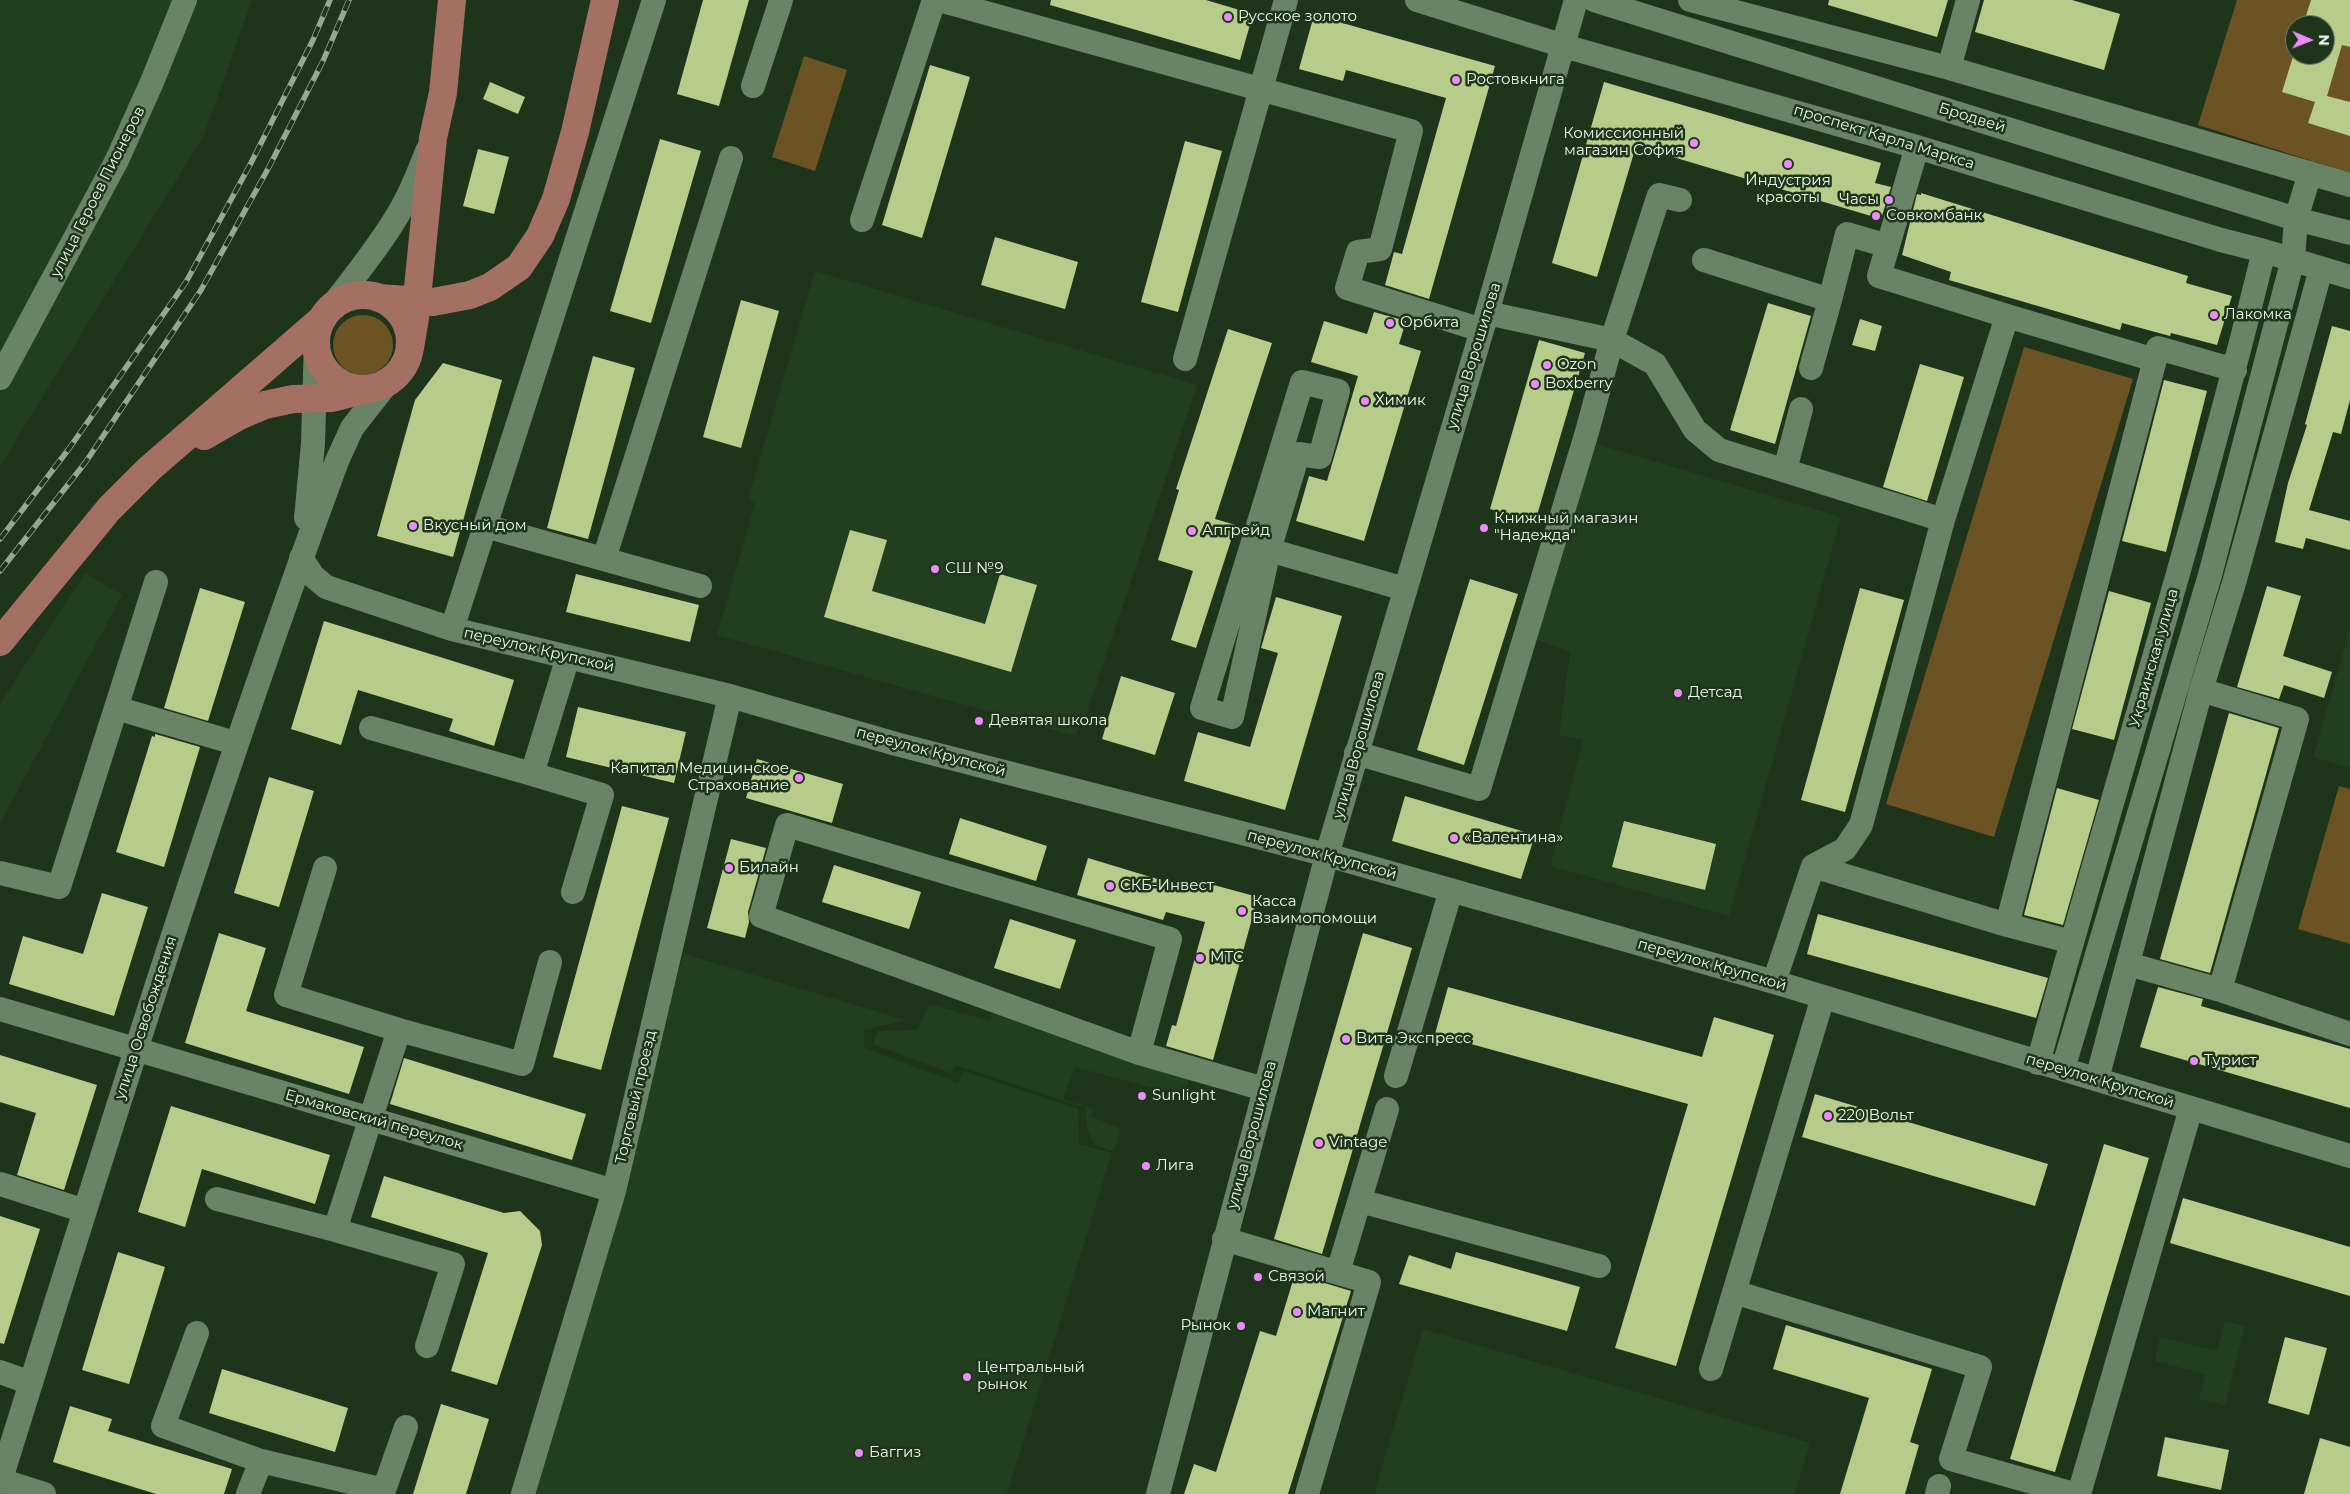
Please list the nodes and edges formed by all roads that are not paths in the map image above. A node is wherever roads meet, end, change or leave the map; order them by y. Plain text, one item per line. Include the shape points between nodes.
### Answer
1 (185, 0) edge
2 (452, 0) edge
3 (605, 0) edge
4 (654, 0) edge
5 (781, 0) edge
6 (934, 0) edge
7 (939, 0) edge
8 (1286, 0) edge
9 (1417, 0) edge
10 (1576, 0) edge
11 (1594, 0) edge
12 (1690, 0) edge
13 (1968, 0) edge
14 (1564, 46) junction
15 (1949, 68) junction
16 (753, 86) dead end
17 (1260, 89) junction
18 (432, 138) junction
19 (1918, 146) junction
20 (731, 158) dead end
21 (2310, 174) junction
22 (2350, 185) edge
23 (1680, 200) dead end
24 (2296, 219) junction
25 (862, 220) dead end
26 (2350, 233) edge
27 (1888, 246) junction
28 (2264, 251) junction
29 (1704, 260) dead end
30 (2294, 260) junction
31 (2322, 269) junction
32 (2350, 278) edge
33 (379, 298) junction
34 (1830, 300) junction
35 (416, 301) junction
36 (2007, 316) junction
37 (323, 322) junction
38 (1485, 322) junction
39 (1612, 340) junction
40 (410, 348) junction
41 (1185, 359) dead end
42 (2155, 360) junction
43 (1811, 368) dead end
44 (2235, 370) junction
45 (0, 378) edge
46 (377, 386) junction
47 (313, 398) junction
48 (1801, 409) dead end
49 (149, 469) junction
50 (1785, 470) junction
51 (1943, 520) junction
52 (485, 526) junction
53 (1269, 550) junction
54 (301, 558) junction
55 (604, 559) junction
56 (2180, 567) junction
57 (2210, 575) junction
58 (156, 582) dead end
59 (2234, 583) junction
60 (700, 586) dead end
61 (1405, 589) junction
62 (452, 629) junction
63 (0, 642) edge
64 (568, 657) junction
65 (2201, 690) junction
66 (730, 696) junction
67 (116, 708) junction
68 (371, 728) dead end
69 (235, 743) junction
70 (1356, 753) junction
71 (532, 774) junction
72 (1327, 855) junction
73 (1813, 866) junction
74 (325, 868) dead end
75 (0, 873) edge
76 (1450, 890) junction
77 (573, 892) dead end
78 (2007, 925) junction
79 (2072, 942) junction
80 (550, 962) dead end
81 (2128, 964) junction
82 (1774, 982) junction
83 (2220, 990) junction
84 (1823, 997) junction
85 (0, 1009) edge
86 (399, 1030) junction
87 (2350, 1034) edge
88 (135, 1050) junction
89 (1139, 1054) junction
90 (2038, 1063) junction
91 (2063, 1069) junction
92 (1396, 1076) dead end
93 (2097, 1079) junction
94 (1264, 1089) junction
95 (1387, 1108) dead end
96 (2191, 1108) junction
97 (371, 1120) junction
98 (2350, 1156) edge
99 (0, 1184) edge
100 (614, 1191) junction
101 (217, 1200) dead end
102 (1360, 1201) junction
103 (85, 1211) junction
104 (335, 1230) junction
105 (1224, 1239) junction
106 (1599, 1266) dead end
107 (1338, 1272) junction
108 (1734, 1292) junction
109 (197, 1333) dead end
110 (427, 1346) dead end
111 (1711, 1368) dead end
112 (0, 1372) edge
113 (31, 1383) junction
114 (406, 1427) dead end
115 (261, 1461) junction
116 (0, 1481) edge
117 (44, 1494) edge
118 (248, 1494) edge
119 (523, 1494) edge
120 (1158, 1494) edge
121 (1308, 1494) edge
122 (2074, 1494) edge
123 (2079, 1494) edge

1 - 45 street, улица Героев Пионеров via 117,160
2 - 18 main road via 443,93
3 - 35 main road via 575,132 556,199 540,236 519,267 490,287 470,295 433,302
4 - 52 street
5 - 16 street
6 - 25 street
7 - 17 street
8 - 17 street
9 - 14 street, проспект Карла Маркса
10 - 14 street, улица Ворошилова
11 - 24 street, Бродвей
12 - 15 street
13 - 15 street
14 - 19 street, проспект Карла Маркса
14 - 38 street, улица Ворошилова
15 - 21 street
17 - 38 street via 1411,131 1380,249 1358,252 1347,288
17 - 41 street
18 - 35 main road
18 - 37 street via 412,190 399,213
19 - 27 street
19 - 28 street, проспект Карла Маркса
20 - 55 street
21 - 22 street
21 - 24 street
23 - 39 street via 1659,195
24 - 26 street, Бродвей
24 - 30 street
27 - 34 street via 1847,234
27 - 36 street via 1879,276
28 - 30 street, проспект Карла Маркса
28 - 44 street, Украинская улица
29 - 34 street
30 - 31 street, проспект Карла Маркса
30 - 57 street
31 - 32 street, проспект Карла Маркса
31 - 59 street
33 - 35 main road
33 - 37 main road via 352,296 344,299
33 - 40 main road via 403,318
34 - 43 street
35 - 40 main road
36 - 42 street
36 - 51 street
37 - 46 main road via 321,363 331,376 345,386
37 - 47 street
37 - 49 main road
38 - 39 street
38 - 61 street, улица Ворошилова
39 - 50 street via 1655,364 1695,430 1719,450
39 - 70 street via 1479,789
40 - 46 main road via 403,367
42 - 44 street via 2158,348
42 - 78 street
44 - 56 street, Украинская улица
46 - 47 main road via 332,398
46 - 54 street via 337,461
47 - 49 main road via 265,405 237,417
47 - 54 street via 313,443
48 - 50 street
49 - 63 main road via 109,509
50 - 51 street
51 - 73 street via 1861,825 1845,849
52 - 55 street
52 - 62 street
53 - 53 street via 1298,454 1320,457 1338,391 1302,382 1202,708 1232,717
53 - 61 street
54 - 62 street, переулок Крупской via 312,576 326,587
54 - 69 street, улица Освобождения
55 - 60 street
56 - 57 street
56 - 79 street, Украинская улица
57 - 59 street
57 - 91 street
58 - 67 street
59 - 65 street
61 - 70 street, улица Ворошилова
62 - 64 street, переулок Крупской
64 - 66 street, переулок Крупской
64 - 71 street
65 - 81 street
65 - 83 street via 2297,720
66 - 72 street, переулок Крупской via 896,744
66 - 100 street, Торговый проезд
67 - 69 street
67 - 75 street via 59,887
68 - 71 street
69 - 88 street, улица Освобождения
70 - 72 street, улица Ворошилова
71 - 77 street via 602,794
72 - 76 street, переулок Крупской
72 - 94 street, улица Ворошилова
73 - 78 street
73 - 82 street
74 - 86 street via 286,995
76 - 82 street, переулок Крупской
76 - 92 street
78 - 79 street
79 - 90 street, Украинская улица
80 - 86 street via 522,1064
81 - 83 street
81 - 93 street
82 - 84 street, переулок Крупской
83 - 87 street
84 - 90 street, переулок Крупской
84 - 108 street
85 - 88 street, Ермаковский переулок
86 - 97 street
88 - 97 street, Ермаковский переулок
88 - 103 street, улица Освобождения
89 - 89 street via 1170,938 787,826 761,916
89 - 94 street
90 - 91 street, переулок Крупской
91 - 93 street, переулок Крупской
93 - 96 street, переулок Крупской
94 - 105 street, улица Ворошилова
95 - 102 street
96 - 98 street, переулок Крупской
96 - 123 street
97 - 100 street, Ермаковский переулок
97 - 104 street
99 - 103 street
100 - 119 street, Торговый проезд
101 - 104 street
102 - 106 street
102 - 107 street
103 - 113 street, улица Освобождения
104 - 110 street via 453,1264
105 - 107 street
105 - 120 street, улица Ворошилова
107 - 121 street via 1369,1282
108 - 111 street
108 - 122 street via 1980,1367 1951,1459
109 - 115 street via 163,1426
112 - 113 street
113 - 116 street, улица Освобождения
114 - 115 street via 384,1490
115 - 118 street
116 - 117 street

